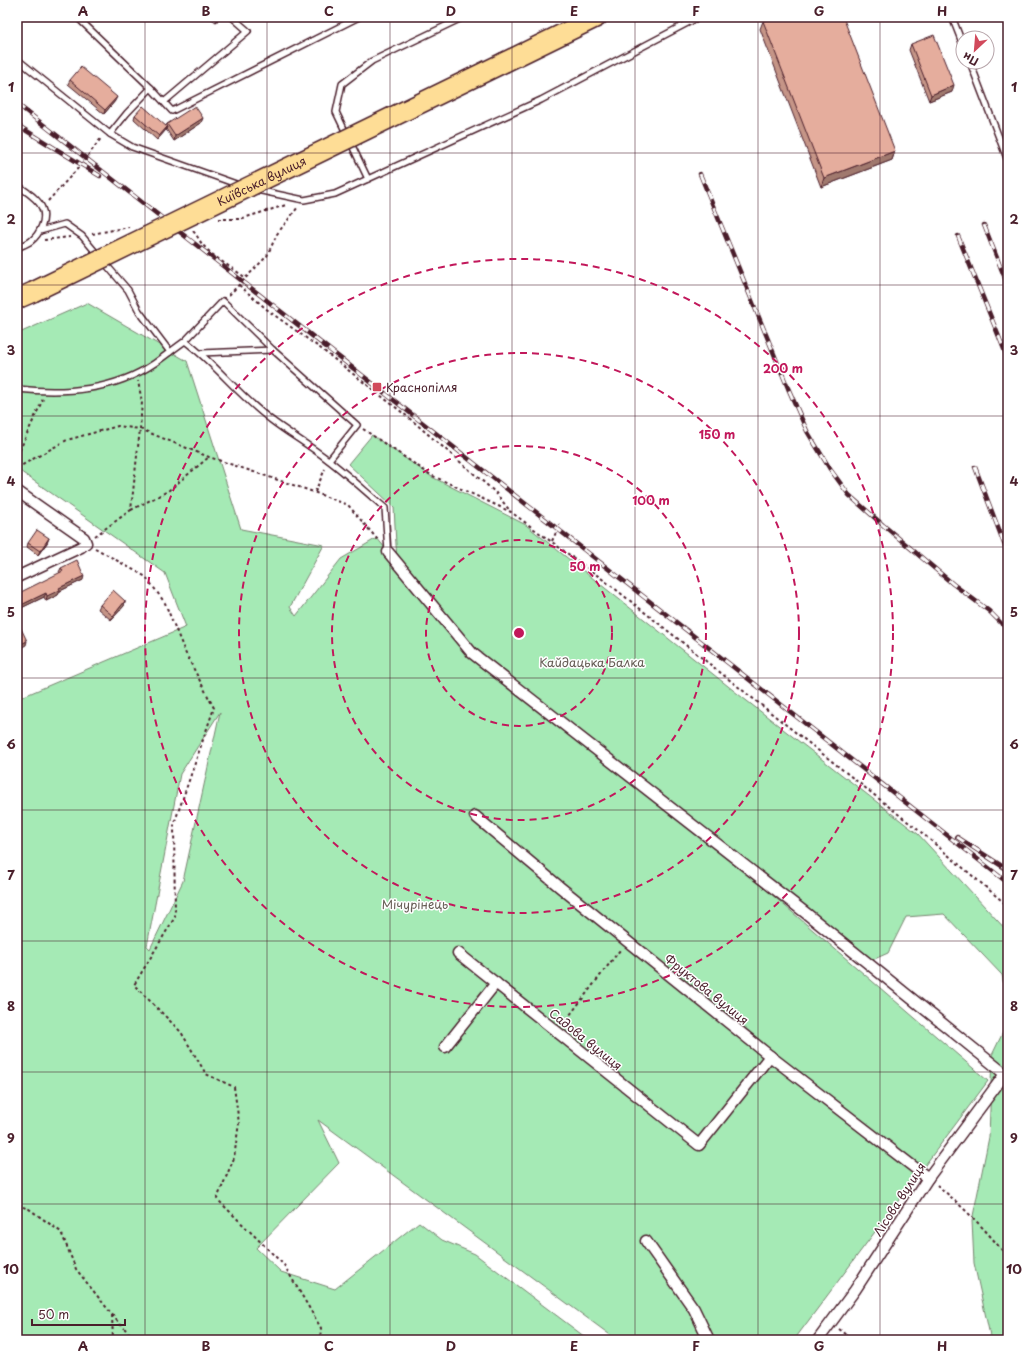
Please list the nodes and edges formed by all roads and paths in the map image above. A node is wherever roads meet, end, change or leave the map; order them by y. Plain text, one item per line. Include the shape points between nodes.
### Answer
1 (77, 17) edge
2 (232, 17) edge
3 (359, 17) edge
4 (464, 17) edge
5 (597, 17) edge
6 (699, 17) edge
7 (952, 17) edge
8 (1002, 17) edge
9 (957, 30) edge
10 (1008, 31) edge
11 (17, 59) edge
12 (973, 70) edge
13 (151, 88) junction
14 (164, 102) junction
15 (108, 133) junction
16 (1008, 161) edge
17 (368, 179) junction
18 (17, 185) edge
19 (304, 200) junction
20 (42, 208) junction
21 (193, 225) dead end
22 (40, 231) junction
23 (17, 248) edge
24 (246, 278) junction
25 (239, 285) junction
26 (25, 295) edge
27 (223, 300) junction
28 (185, 341) junction
29 (273, 350) junction
30 (170, 352) junction
31 (201, 353) junction
32 (136, 374) junction
33 (17, 390) edge
34 (46, 392) junction
35 (357, 425) junction
36 (140, 429) junction
37 (17, 456) edge
38 (209, 457) junction
39 (329, 460) junction
40 (17, 468) edge
41 (17, 491) edge
42 (315, 492) junction
43 (131, 510) junction
44 (511, 512) junction
45 (560, 524) dead end
46 (552, 542) junction
47 (86, 543) junction
48 (388, 552) junction
49 (17, 577) edge
50 (475, 816) dead end
51 (1008, 906) edge
52 (627, 941) junction
53 (458, 953) dead end
54 (496, 983) junction
55 (557, 1032) junction
56 (445, 1047) dead end
57 (770, 1056) junction
58 (928, 1178) junction
59 (17, 1205) edge
60 (646, 1241) dead end
61 (1008, 1258) edge
62 (112, 1315) junction
63 (831, 1323) junction
64 (113, 1340) edge
65 (136, 1340) edge
66 (320, 1340) edge
67 (709, 1340) edge
68 (818, 1340) edge
69 (854, 1340) edge

1 - 13 lane
2 - 14 lane via 248,31
3 - 14 lane via 172,111
4 - 17 lane via 372,61 342,84 336,112
5 - 26 highway, Київська вулиця, bridge
6 - 17 lane via 541,100
7 - 9 lane
8 - 10 path
11 - 15 lane
12 - 16 lane
13 - 14 lane
13 - 15 lane
15 - 19 lane via 132,147 250,189
15 - 20 path
17 - 19 lane via 335,194
18 - 20 lane
19 - 24 path via 277,234 267,256
20 - 22 lane via 44,219
21 - 24 path via 193,230 201,243 217,258
22 - 23 lane via 31,241
22 - 30 lane via 65,224 82,236 128,290 139,311
24 - 25 path
25 - 27 path
25 - 44 path via 270,312 408,417 495,492
27 - 28 lane
27 - 29 lane
28 - 30 lane
28 - 31 lane
29 - 31 lane
29 - 35 lane
30 - 32 lane
31 - 39 lane via 270,419
32 - 34 lane via 86,390
32 - 36 path via 142,402
33 - 34 lane
34 - 37 path
35 - 39 lane
35 - 44 path via 431,475
36 - 38 path
36 - 40 path via 118,426 67,440
36 - 43 path
38 - 42 path
38 - 43 path via 168,491
39 - 42 path
39 - 48 lane via 385,508
41 - 47 street via 84,538
42 - 48 path via 348,505
43 - 47 path
44 - 46 path
45 - 46 path
46 - 51 path via 771,712 922,833
47 - 49 street
47 - 66 path via 146,577 165,603 185,652 214,708 174,824 174,917 134,985 181,1032 206,1074 234,1087 239,1123 234,1158 217,1199 284,1265 321,1328
48 - 58 street, Лісова вулиця via 472,653 807,914 1005,1074
50 - 52 street, Фруктова вулиця
52 - 55 path
52 - 57 street, Фруктова вулиця
53 - 54 street, Садова вулиця
54 - 55 street, Садова вулиця
54 - 56 street
55 - 57 street, Садова вулиця via 699,1145
57 - 58 street, Фруктова вулиця
58 - 61 path via 962,1206
58 - 63 street, Лісова вулиця
59 - 62 path via 29,1209 61,1232 76,1269
60 - 67 street via 694,1309
62 - 64 path
62 - 65 path
63 - 68 street, Лісова вулиця
63 - 69 path

